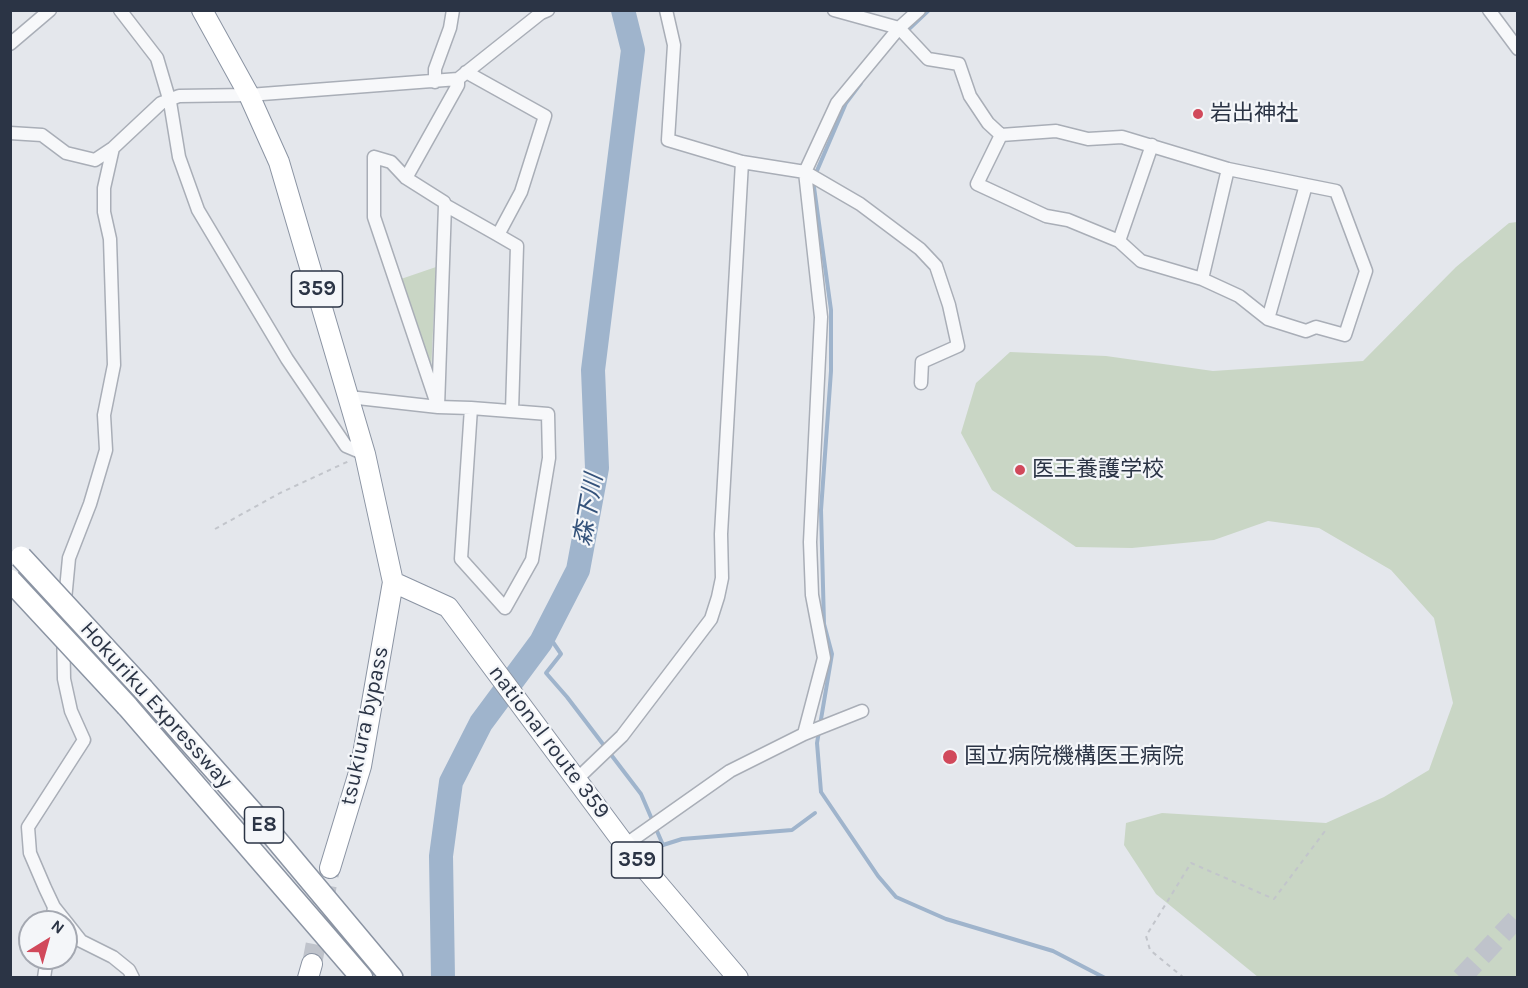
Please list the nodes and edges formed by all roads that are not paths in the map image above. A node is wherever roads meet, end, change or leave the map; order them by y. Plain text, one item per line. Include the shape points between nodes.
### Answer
1 (50, 10) edge
2 (120, 10) edge
3 (202, 10) edge
4 (453, 10) edge
5 (548, 10) edge
6 (666, 10) edge
7 (834, 10) edge
8 (919, 10) edge
9 (1489, 10) edge
10 (899, 28) junction
11 (10, 44) edge
12 (1518, 49) edge
13 (462, 76) junction
14 (435, 82) junction
15 (249, 95) junction
16 (170, 102) junction
17 (10, 133) edge
18 (1000, 135) junction
19 (1152, 145) junction
20 (114, 148) junction
21 (742, 162) junction
22 (1228, 169) junction
23 (811, 176) junction
24 (406, 178) junction
25 (1306, 185) junction
26 (445, 205) junction
27 (498, 235) junction
28 (1119, 241) junction
29 (1202, 279) junction
30 (1268, 319) junction
31 (921, 383) dead end
32 (349, 396) junction
33 (438, 407) junction
34 (471, 408) junction
35 (512, 411) junction
36 (365, 454) junction
37 (16, 552) edge
38 (10, 580) edge
39 (393, 582) junction
40 (862, 711) dead end
41 (809, 732) junction
42 (577, 778) junction
43 (625, 845) junction
44 (330, 868) tunnel mouth
45 (54, 907) junction
46 (54, 910) edge
47 (56, 910) edge
48 (78, 937) edge
49 (386, 971) edge
50 (133, 978) edge
51 (363, 978) edge
52 (738, 978) edge

1 - 11 street
2 - 16 street via 157,58
3 - 15 highway, 359
4 - 14 street via 435,69
5 - 13 street
6 - 21 street via 674,45 668,140
7 - 10 street
8 - 10 street
9 - 12 street
10 - 18 street via 927,59 958,64 970,96
10 - 23 street via 837,103
13 - 14 street
13 - 24 street
13 - 27 street via 545,116 521,192
14 - 15 street
15 - 16 street via 179,96
15 - 32 highway, 359 via 279,162
16 - 20 street via 161,103
16 - 36 street via 179,157 198,210 287,359 346,446
17 - 20 street via 42,135 66,153 95,160
18 - 19 street via 1056,131 1088,139 1122,137
18 - 28 street via 977,184 1046,216 1068,220
19 - 22 street
19 - 28 street
20 - 45 street via 104,188 110,239 114,365 104,415 106,450 69,558 63,621 64,680 70,711 84,740 28,827 30,853
21 - 23 street
21 - 42 street via 718,597 711,619 622,736
22 - 25 street
22 - 29 street
23 - 31 street via 877,217 936,266 958,346 922,362
23 - 41 street via 821,317 810,542 812,595 824,658
24 - 26 street
24 - 33 street via 392,162 374,157 374,217
25 - 30 street
25 - 30 street via 1336,191 1366,271 1345,335 1316,327 1306,331
26 - 27 street
26 - 33 street
27 - 35 street via 517,246
28 - 29 street via 1141,261
29 - 30 street via 1239,296
32 - 33 street
32 - 36 highway, 359
33 - 34 street
34 - 35 street
34 - 35 street via 461,559 505,608 532,560 549,458 548,414
36 - 39 highway, 359
37 - 49 highway, Hokuriku Expressway / E8, bridge via 269,831
38 - 51 highway, Hokuriku Expressway / E8, bridge via 127,706
39 - 42 highway, national route 359 / 359 via 448,607
39 - 44 highway, tsukiura bypass / 359 via 361,766
40 - 41 street
41 - 43 street via 730,771
42 - 43 highway, national route 359 / 359
43 - 52 highway, national route 359 / 359
45 - 46 street
45 - 47 street
48 - 50 street via 113,957

